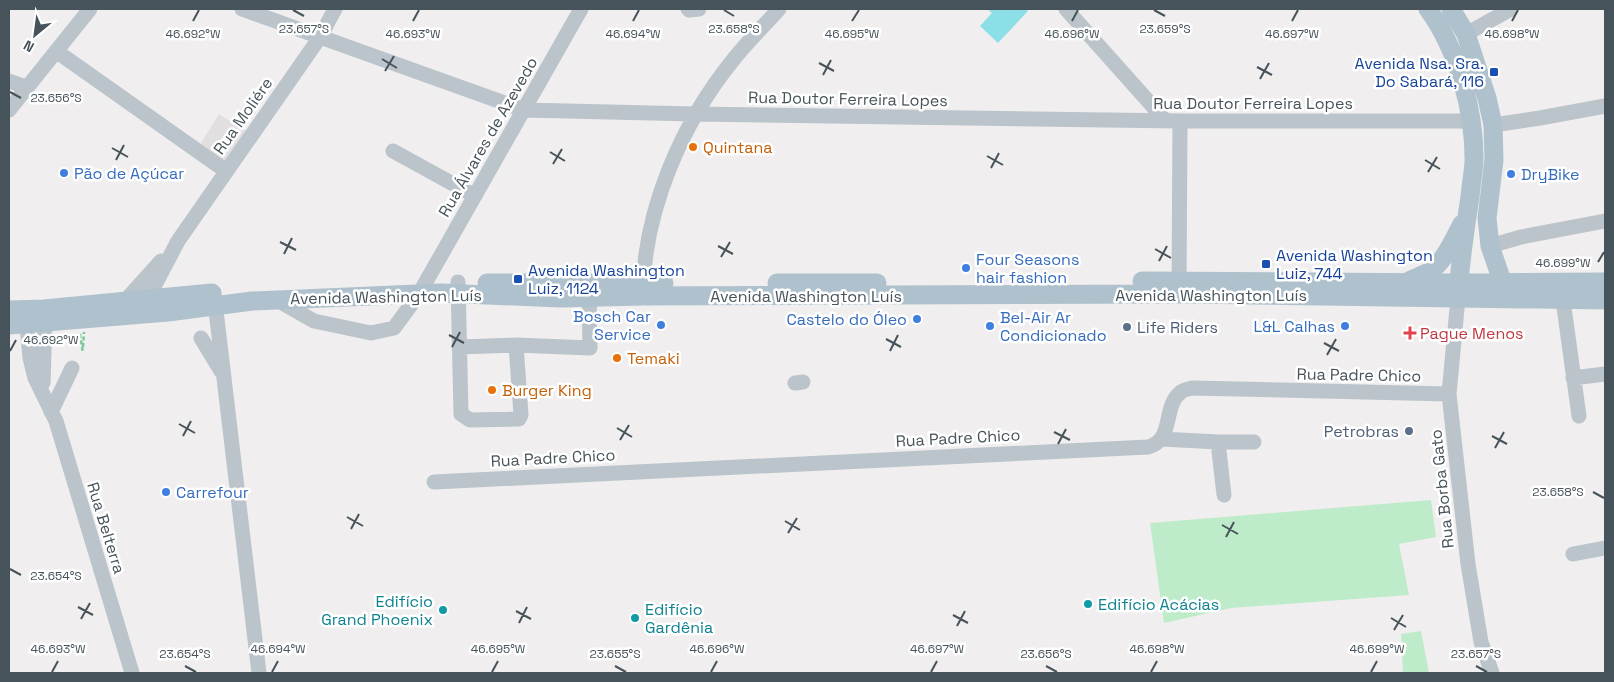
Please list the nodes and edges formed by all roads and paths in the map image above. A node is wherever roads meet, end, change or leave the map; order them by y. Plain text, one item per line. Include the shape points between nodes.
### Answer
1 (90, 9) edge
2 (242, 9) edge
3 (335, 9) edge
4 (581, 9) edge
5 (688, 9) edge
6 (699, 9) edge
7 (779, 9) edge
8 (1066, 9) edge
9 (1428, 9) edge
10 (1451, 9) edge
11 (1511, 9) edge
12 (1466, 34) junction
13 (320, 37) junction
14 (56, 51) junction
15 (9, 81) edge
16 (26, 87) junction
17 (1605, 106) edge
18 (9, 110) edge
19 (524, 110) junction
20 (694, 114) junction
21 (1173, 120) junction
22 (1472, 122) junction
23 (1493, 125) junction
24 (393, 152) dead end
25 (226, 171) junction
26 (475, 196) junction
27 (1467, 215) junction
28 (1605, 222) edge
29 (178, 241) junction
30 (1490, 246) junction
31 (1502, 281) junction
32 (1406, 282) junction
33 (1605, 282) edge
34 (1179, 287) junction
35 (423, 288) junction
36 (458, 288) junction
37 (589, 290) junction
38 (643, 290) junction
39 (1458, 290) junction
40 (214, 299) junction
41 (147, 300) junction
42 (277, 300) junction
43 (1563, 300) junction
44 (1605, 300) edge
45 (124, 302) junction
46 (189, 309) junction
47 (23, 319) edge
48 (85, 326) dead end
49 (200, 332) dead end
50 (218, 334) junction
51 (80, 337) dead end
52 (516, 345) junction
53 (459, 347) junction
54 (223, 367) junction
55 (73, 373) dead end
56 (1605, 374) edge
57 (1572, 378) junction
58 (1449, 394) junction
59 (54, 416) junction
60 (1578, 416) dead end
61 (1162, 439) junction
62 (1218, 442) junction
63 (1254, 442) dead end
64 (434, 482) dead end
65 (1224, 495) dead end
66 (1605, 548) edge
67 (1573, 554) dead end
68 (132, 673) edge
69 (259, 673) edge
70 (1492, 673) edge

1 - 14 street
2 - 13 street, Rua Doutor Ferreira Lopes
3 - 13 street, Rua Moliére
4 - 19 street, Rua Álvares de Azevedo
5 - 6 street
7 - 20 street via 733,60
8 - 21 street
9 - 22 main road via 1453,55
10 - 12 main road
11 - 12 street
12 - 23 main road
13 - 19 street, Rua Doutor Ferreira Lopes
13 - 25 street, Rua Moliére
14 - 16 street
14 - 25 street
15 - 16 street
16 - 18 street
17 - 23 street
19 - 20 street, Rua Doutor Ferreira Lopes
19 - 26 street, Rua Álvares de Azevedo
20 - 21 street, Rua Doutor Ferreira Lopes
20 - 38 street via 662,185 651,228
21 - 22 street, Rua Doutor Ferreira Lopes
21 - 34 street
22 - 27 main road via 1474,163
23 - 30 main road via 1494,160 1487,218
24 - 26 street
25 - 29 street, Rua Moliére
26 - 35 street, Rua Álvares de Azevedo
27 - 32 main road via 1436,266
27 - 39 main road
28 - 30 street
29 - 41 street, Rua Moliére
29 - 45 street, Rua Moliére
30 - 31 main road
31 - 33 main road, Avenida Washington Luís
31 - 39 main road, Avenida Washington Luís
32 - 34 main road, Avenida Washington Luís
32 - 39 main road, Avenida Washington Luís
34 - 38 main road, Avenida Washington Luís via 849,283
34 - 39 main road, Avenida Washington Luís
35 - 36 main road, Avenida Washington Luís
35 - 40 main road, Avenida Washington Luís
35 - 42 main road, Avenida Washington Luís
35 - 42 street, Rua Álvares de Azevedo via 394,328 371,332 314,321
36 - 37 main road, Avenida Washington Luís
36 - 53 street
37 - 38 main road, Avenida Washington Luís
37 - 52 street via 590,348
39 - 43 main road, Avenida Washington Luís
39 - 58 street, Rua Borba Gato
40 - 41 main road, Avenida Washington Luís
40 - 42 main road, Avenida Washington Luís
40 - 46 main road, Avenida Washington Luís
40 - 50 street
41 - 45 main road, Avenida Washington Luís
43 - 44 main road, Avenida Washington Luís
43 - 57 street
45 - 47 main road, Avenida Washington Luís
46 - 47 main road, Avenida Washington Luís
46 - 50 street via 208,322
47 - 59 street, Rua Belterra via 35,378
48 - 51 path via 83,353
49 - 54 street
50 - 54 street
52 - 53 street
52 - 53 street via 519,419 470,420 462,414
54 - 69 street
55 - 59 street
56 - 57 street
57 - 60 street
58 - 61 street, Rua Padre Chico via 1192,388 1181,392 1174,402
58 - 70 street, Rua Borba Gato via 1468,564 1481,642
59 - 68 street, Rua Belterra
61 - 62 street
61 - 64 street, Rua Padre Chico via 1148,446
62 - 63 street
62 - 65 street
66 - 67 street

